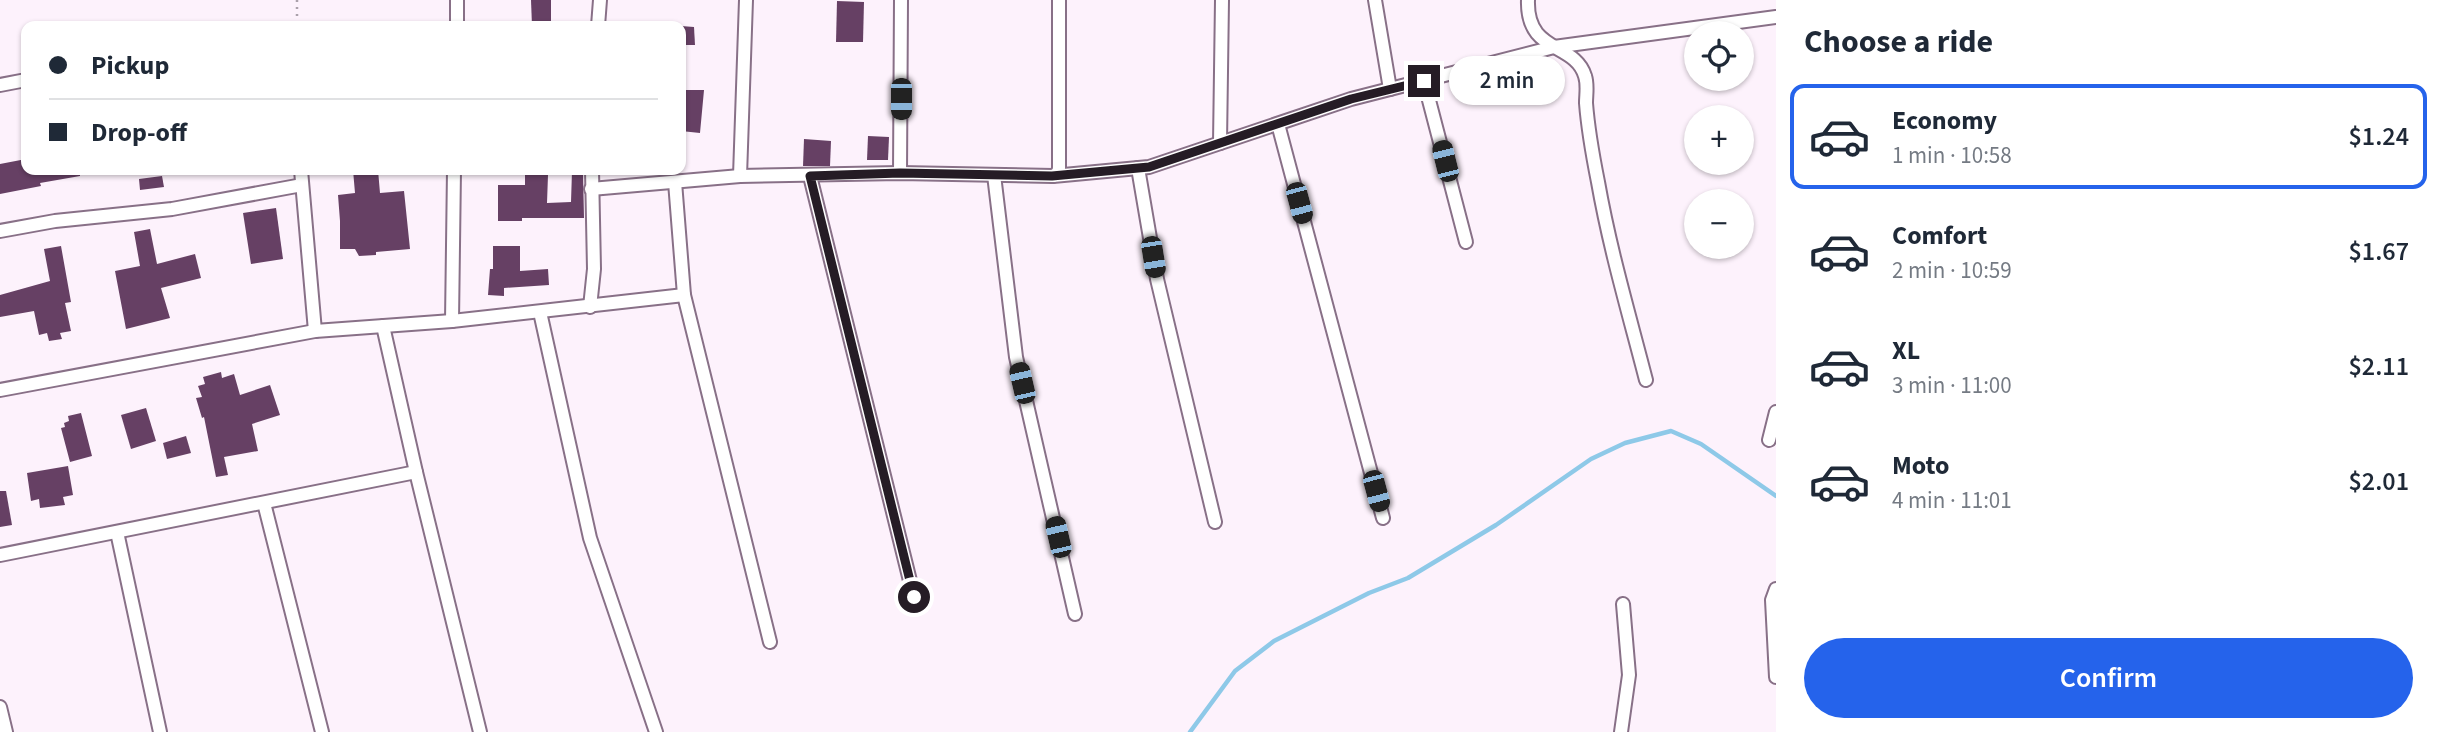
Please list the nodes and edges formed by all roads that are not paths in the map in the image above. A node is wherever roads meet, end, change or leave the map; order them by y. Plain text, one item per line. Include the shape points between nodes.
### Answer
1 (457, 0) edge
2 (600, 0) edge
3 (746, 0) edge
4 (901, 0) edge
5 (1059, 0) edge
6 (1222, 0) edge
7 (1375, 0) edge
8 (1528, 0) edge
9 (1776, 17) edge
10 (457, 21) edge
11 (598, 21) edge
12 (1555, 47) junction
13 (21, 81) edge
14 (1424, 81) junction
15 (0, 85) edge
16 (1390, 89) junction
17 (1278, 124) junction
18 (1220, 143) junction
19 (1138, 168) junction
20 (900, 173) junction
21 (301, 175) edge
22 (454, 175) edge
23 (592, 175) edge
24 (994, 175) junction
25 (740, 176) junction
26 (810, 176) junction
27 (1052, 176) junction
28 (675, 182) junction
29 (302, 186) junction
30 (591, 189) junction
31 (0, 232) edge
32 (1466, 242) dead end
33 (684, 295) junction
34 (590, 307) junction
35 (540, 312) junction
36 (452, 321) junction
37 (383, 326) junction
38 (315, 331) junction
39 (1646, 380) dead end
40 (0, 390) edge
41 (1776, 412) edge
42 (1769, 440) dead end
43 (416, 472) junction
44 (264, 503) junction
45 (1383, 518) dead end
46 (1215, 522) dead end
47 (117, 532) junction
48 (0, 555) edge
49 (1776, 589) edge
50 (914, 597) dead end
51 (1623, 604) dead end
52 (1075, 614) dead end
53 (770, 642) dead end
54 (1776, 677) edge
55 (0, 707) edge
56 (6, 732) edge
57 (160, 732) edge
58 (321, 732) edge
59 (480, 732) edge
60 (656, 732) edge
61 (1621, 732) edge

1 - 10 street
2 - 11 street
3 - 25 street
4 - 20 street
5 - 27 street via 1059,168
6 - 18 street
7 - 16 street
8 - 12 street via 1530,24
9 - 12 street
12 - 14 street
12 - 39 street via 1584,70 1613,260
13 - 15 street
14 - 16 street
14 - 32 street
16 - 17 street
17 - 18 street
17 - 45 street
18 - 19 street
19 - 27 street
19 - 46 street via 1157,279
20 - 24 street
20 - 26 street
21 - 29 street
22 - 36 street
23 - 30 street
24 - 27 street
24 - 52 street via 1016,357
25 - 26 street
25 - 28 street
26 - 50 street
28 - 30 street
28 - 33 street
29 - 31 street
29 - 38 street
30 - 34 street via 594,269
33 - 34 street
33 - 53 street
34 - 35 street
35 - 36 street
35 - 60 street via 590,538
36 - 37 street
37 - 38 street
37 - 43 street
38 - 40 street
41 - 42 street
43 - 44 street
43 - 59 street
44 - 47 street
44 - 58 street
47 - 48 street
47 - 57 street
49 - 54 street via 1772,600
51 - 61 street via 1629,676
55 - 56 street

